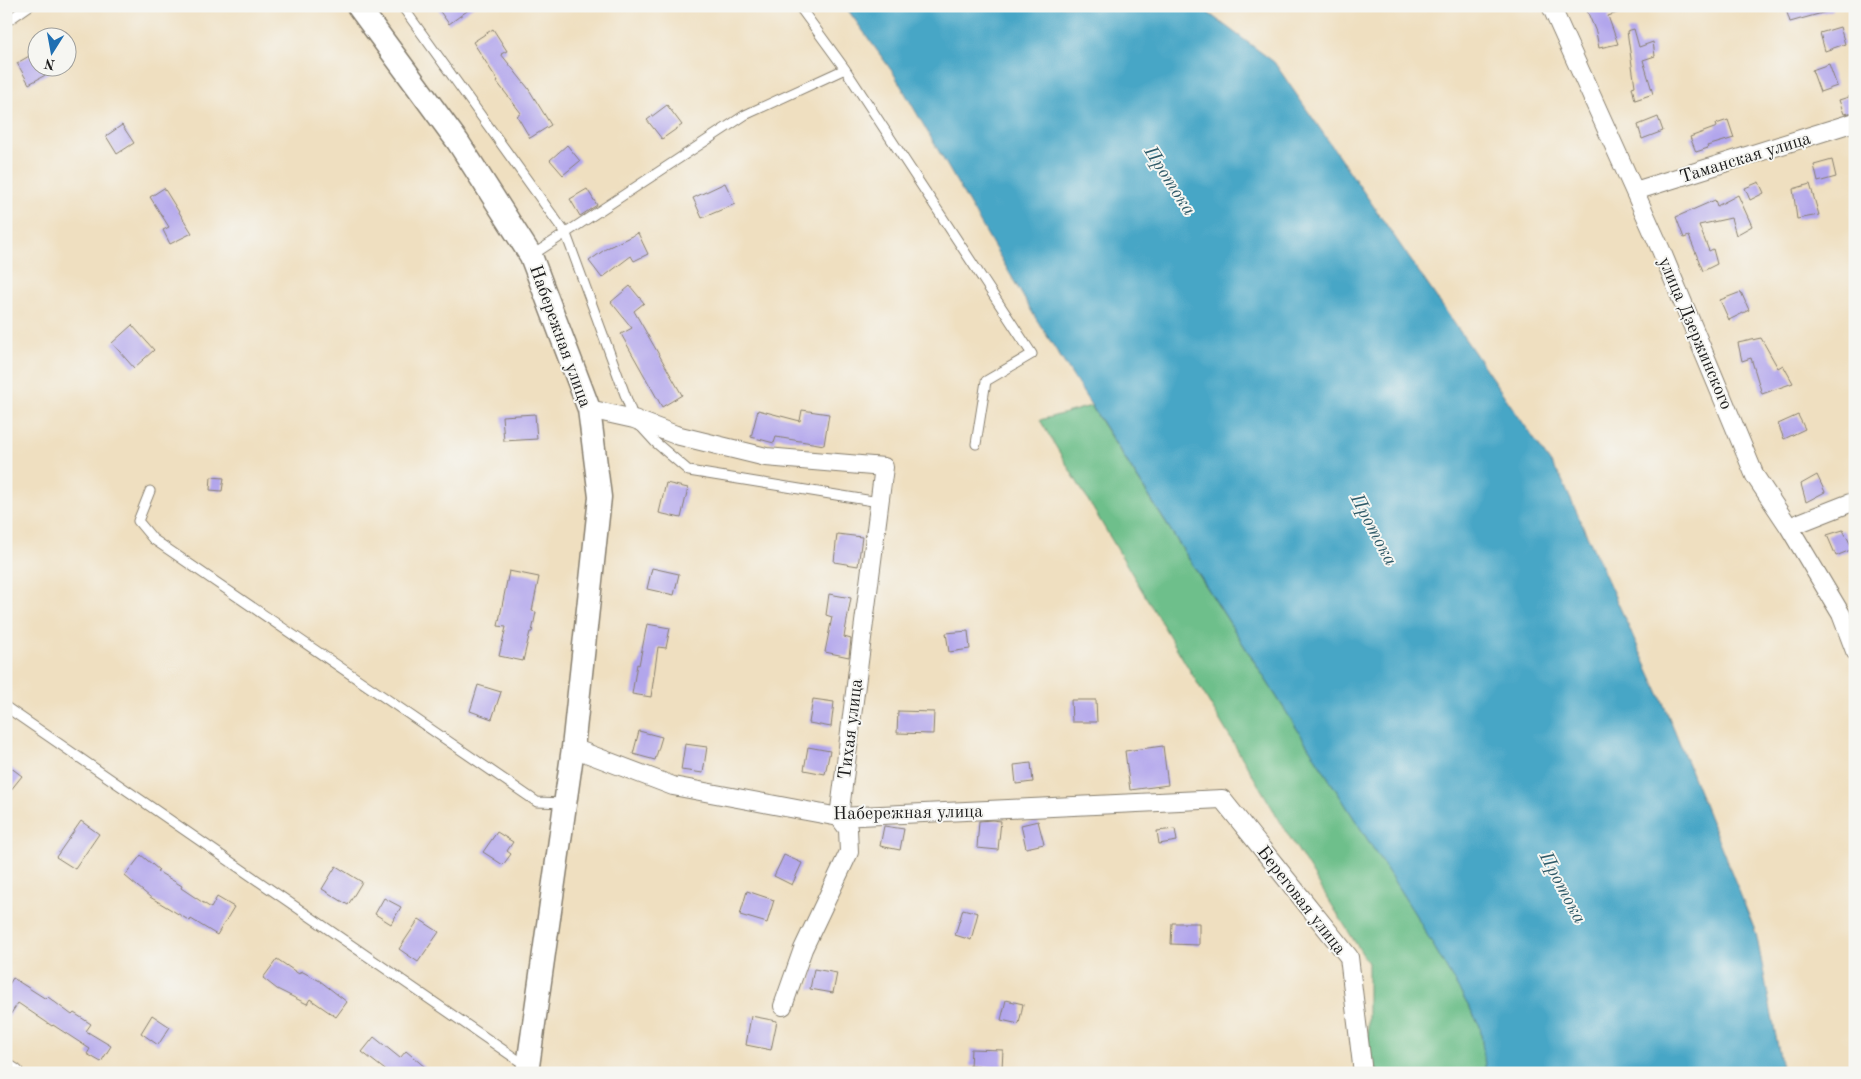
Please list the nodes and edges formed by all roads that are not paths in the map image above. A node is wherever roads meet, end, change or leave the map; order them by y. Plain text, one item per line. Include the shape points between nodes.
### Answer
1 (29, 6) edge
2 (358, 6) edge
3 (402, 6) edge
4 (799, 6) edge
5 (1551, 6) edge
6 (6, 22) edge
7 (845, 69) junction
8 (1855, 122) edge
9 (1635, 191) junction
10 (566, 234) junction
11 (531, 256) junction
12 (589, 409) junction
13 (634, 419) junction
14 (976, 444) dead end
15 (150, 491) dead end
16 (879, 502) junction
17 (1855, 502) edge
18 (1789, 527) junction
19 (1855, 651) edge
20 (6, 707) edge
21 (573, 748) junction
22 (1222, 799) joint
23 (565, 803) junction
24 (839, 817) junction
25 (783, 1006) dead end
26 (6, 1068) edge
27 (527, 1070) edge
28 (14, 1073) edge
29 (1362, 1073) edge

1 - 6 lane
2 - 11 street, Набережная улица via 458,142
3 - 10 lane
4 - 7 lane
5 - 9 street, улица Дзержинского
7 - 10 lane via 745,115
7 - 14 lane via 1032,354 986,381
8 - 9 street, Таманская улица
9 - 18 street, улица Дзержинского via 1755,476
10 - 11 lane
10 - 13 lane
11 - 12 street, Набережная улица
12 - 13 street
12 - 21 street, Набережная улица via 600,497
13 - 16 lane via 689,471
13 - 16 street, Тихая улица via 676,435 766,457 884,467
15 - 23 lane via 138,521 153,539 536,802
16 - 24 street, Тихая улица
17 - 18 street
18 - 19 street, улица Дзержинского via 1840,614
20 - 27 lane
21 - 23 street, Набережная улица
21 - 24 street, Набережная улица via 673,786
22 - 24 street, Набережная улица
22 - 29 street, Береговая улица via 1349,957
23 - 27 street, Набережная улица
24 - 25 street via 848,829 849,852 803,949
26 - 28 street

